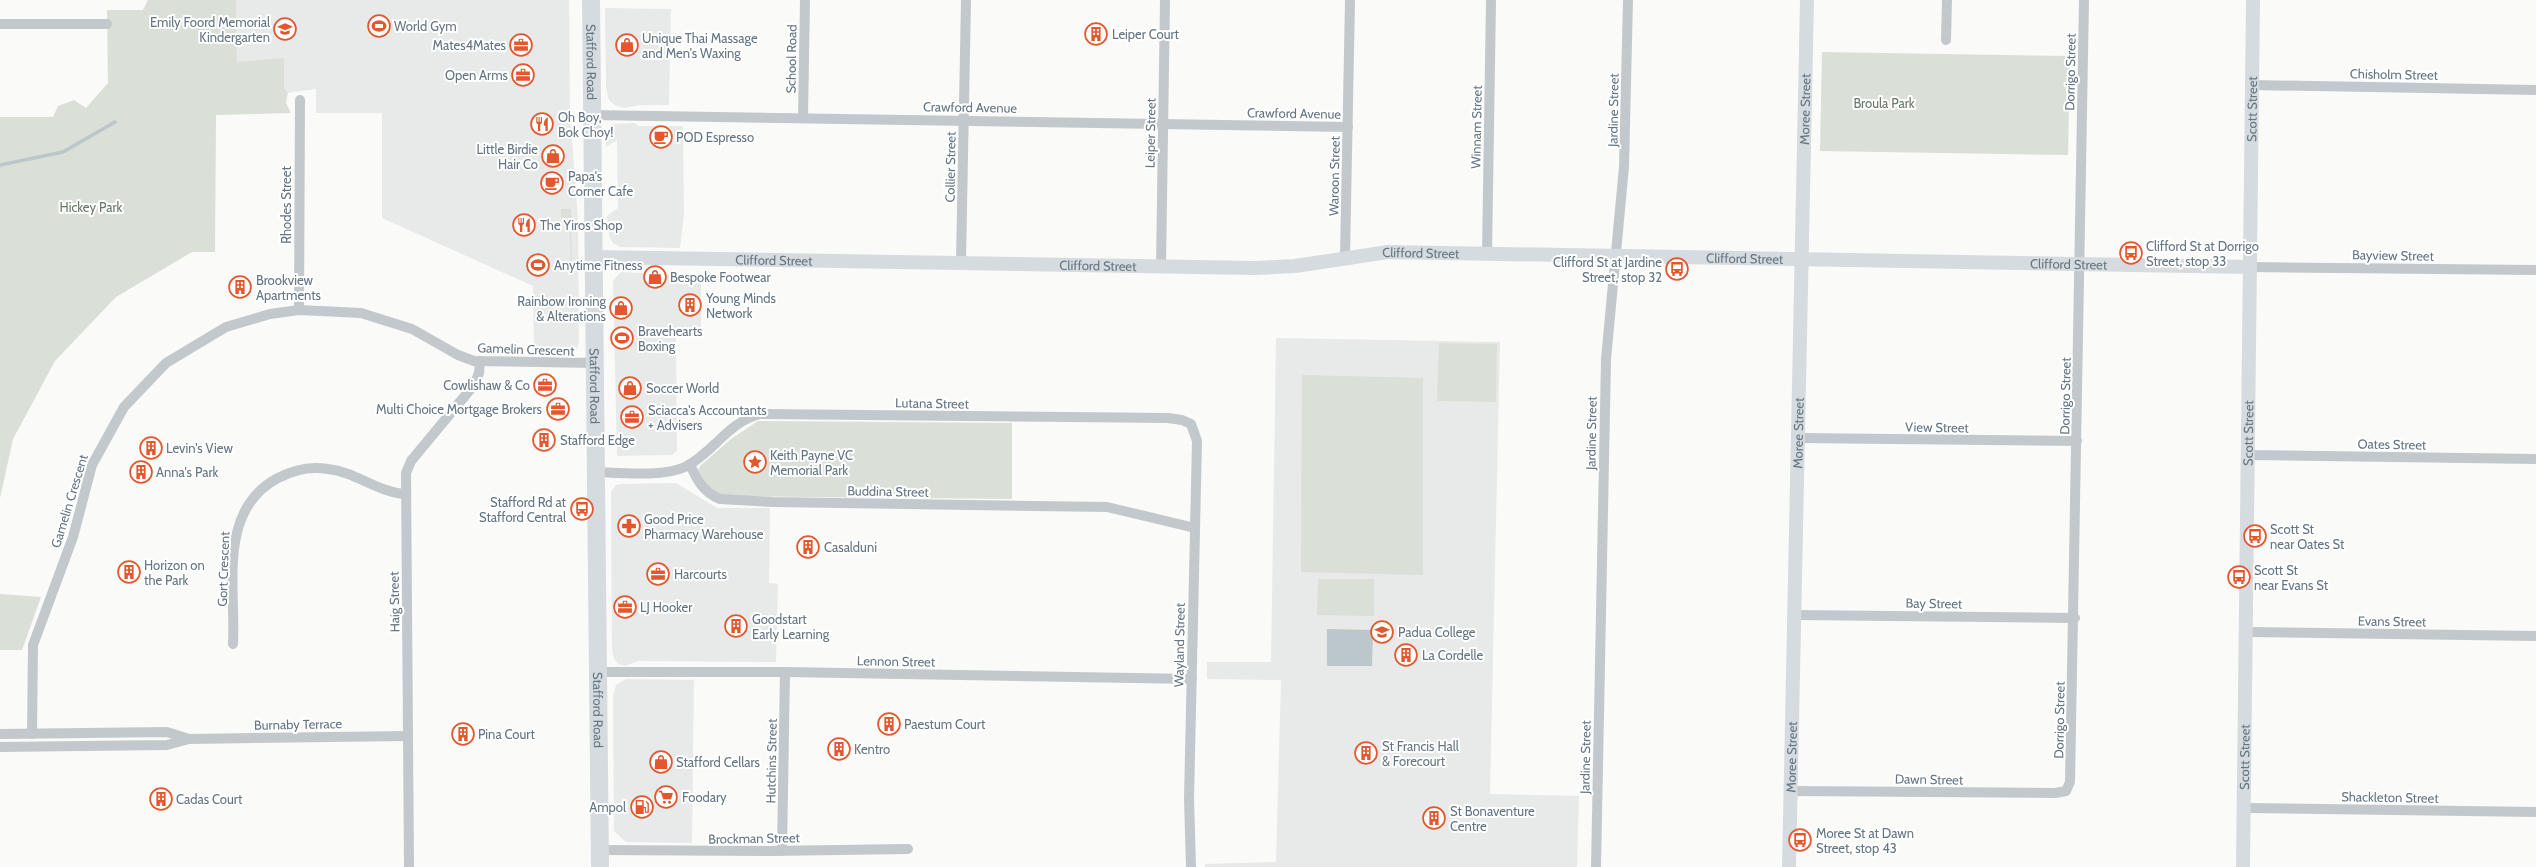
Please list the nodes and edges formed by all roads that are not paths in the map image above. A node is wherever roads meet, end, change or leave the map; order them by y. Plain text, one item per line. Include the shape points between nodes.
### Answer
1 (591, 0) edge
2 (805, 0) edge
3 (966, 0) edge
4 (1165, 0) edge
5 (1350, 0) edge
6 (1491, 0) edge
7 (1628, 0) edge
8 (1807, 0) edge
9 (1947, 0) edge
10 (2084, 0) edge
11 (2253, 0) edge
12 (0, 24) edge
13 (107, 24) dead end
14 (1946, 40) dead end
15 (2251, 85) junction
16 (2536, 90) edge
17 (300, 100) dead end
18 (591, 115) junction
19 (803, 118) junction
20 (964, 120) junction
21 (1163, 124) junction
22 (1348, 127) junction
23 (1486, 254) junction
24 (593, 257) junction
25 (1346, 257) junction
26 (1614, 257) junction
27 (1803, 259) junction
28 (961, 262) junction
29 (2080, 264) junction
30 (1161, 266) junction
31 (2250, 267) junction
32 (2536, 270) edge
33 (299, 310) junction
34 (480, 361) junction
35 (595, 363) junction
36 (1191, 424) joint
37 (1798, 438) junction
38 (2077, 441) junction
39 (2248, 455) junction
40 (2536, 459) edge
41 (690, 464) junction
42 (597, 472) junction
43 (405, 494) junction
44 (1195, 528) junction
45 (1794, 614) junction
46 (2074, 618) junction
47 (2247, 632) junction
48 (2536, 636) edge
49 (233, 644) dead end
50 (599, 672) junction
51 (785, 672) junction
52 (1192, 679) junction
53 (0, 734) edge
54 (32, 734) junction
55 (408, 736) junction
56 (189, 739) junction
57 (0, 747) edge
58 (1791, 791) junction
59 (2066, 791) joint
60 (2244, 808) junction
61 (2536, 812) edge
62 (908, 849) dead end
63 (782, 851) junction
64 (600, 859) edge
65 (409, 867) edge
66 (1191, 867) edge
67 (1596, 867) edge
68 (1789, 867) edge
69 (2243, 867) edge

1 - 18 highway, Stafford Road
2 - 19 street, School Road
3 - 20 street, Collier Street
4 - 21 street, Leiper Street
5 - 22 street, Waroon Street
6 - 23 street, Winnam Street
7 - 26 street, Jardine Street via 1624,167
8 - 27 street, Moree Street
9 - 14 street
10 - 29 street, Dorrigo Street
11 - 15 street, Scott Street
12 - 13 street
15 - 16 street, Chisholm Street
15 - 31 street, Scott Street
17 - 33 street, Rhodes Street
18 - 19 street, Crawford Avenue
18 - 24 highway, Stafford Road
19 - 20 street, Crawford Avenue
20 - 21 street, Crawford Avenue
20 - 28 street, Collier Street
21 - 22 street, Crawford Avenue
21 - 30 street, Leiper Street
22 - 25 street, Waroon Street
23 - 25 street, Clifford Street via 1388,252
23 - 26 street, Clifford Street
24 - 28 street, Clifford Street
24 - 35 highway, Stafford Road
25 - 30 street, Clifford Street via 1278,268
26 - 27 street, Clifford Street
26 - 67 street, Jardine Street via 1604,399
27 - 29 street, Clifford Street
27 - 37 street, Moree Street
28 - 30 street, Clifford Street
29 - 31 street, Clifford Street
29 - 38 street, Dorrigo Street
31 - 32 street, Bayview Street
31 - 39 street, Scott Street
33 - 34 street, Gamelin Crescent via 361,313 412,328 463,358
33 - 54 street, Gamelin Crescent via 270,314 217,331 166,363 116,417 92,465 68,550 33,645
34 - 35 street, Gamelin Crescent
34 - 43 street, Haig Street via 474,385 408,465
35 - 42 highway, Stafford Road
36 - 41 street, Lutana Street via 1168,418 760,414 739,422
36 - 44 street, Wayland Street via 1197,441
37 - 38 street, View Street
37 - 45 street, Moree Street
38 - 46 street, Dorrigo Street
39 - 40 street, Oates Street
39 - 47 street, Scott Street
41 - 42 street via 663,472
41 - 44 street, Buddina Street via 701,485 720,499 1107,507
42 - 50 highway, Stafford Road
43 - 49 street, Gort Crescent via 386,492 342,472 326,468 303,469 286,474 257,493 243,513 234,544
43 - 55 street, Haig Street
44 - 52 street, Wayland Street
45 - 46 street, Bay Street
45 - 58 street, Moree Street
46 - 59 street, Dorrigo Street via 2070,782
47 - 48 street, Evans Street
47 - 60 street, Scott Street
50 - 51 street, Lennon Street
50 - 64 highway, Stafford Road
51 - 52 street, Lennon Street
51 - 63 street, Hutchins Street
52 - 66 street, Wayland Street via 1189,799
53 - 54 street, Burnaby Terrace
54 - 56 street, Burnaby Terrace via 167,732
55 - 56 street, Burnaby Terrace
55 - 65 street, Haig Street
56 - 57 street, Burnaby Terrace via 167,745
58 - 59 street, Dawn Street
58 - 68 street, Moree Street
60 - 61 street, Shackleton Street
60 - 69 street, Scott Street
62 - 63 street, Brockman Street
63 - 64 street, Brockman Street

